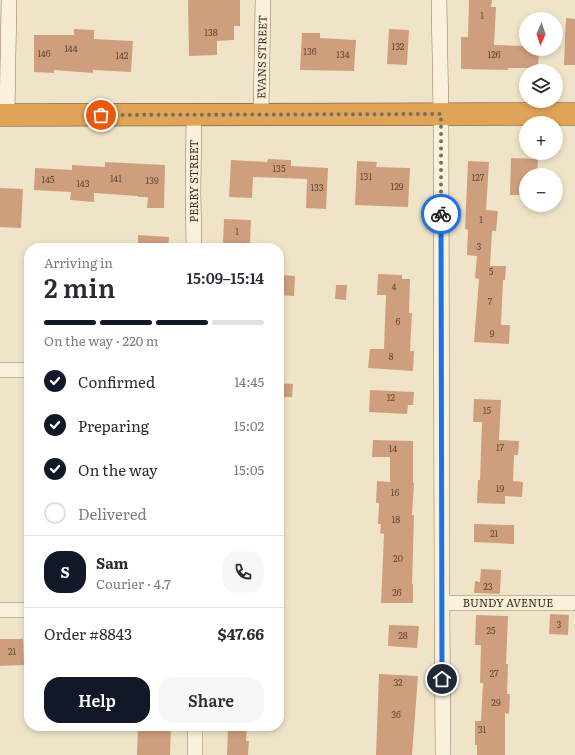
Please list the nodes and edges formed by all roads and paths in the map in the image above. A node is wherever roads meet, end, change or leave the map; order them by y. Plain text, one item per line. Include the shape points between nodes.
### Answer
1 (9, 0) edge
2 (263, 0) edge
3 (439, 0) edge
4 (194, 114) junction
5 (261, 114) junction
6 (441, 114) junction
7 (575, 114) edge
8 (3, 115) edge
9 (194, 243) edge
10 (0, 370) edge
11 (24, 370) edge
12 (442, 603) junction
13 (575, 603) edge
14 (0, 610) edge
15 (24, 610) edge
16 (195, 731) edge
17 (195, 755) edge
18 (443, 755) edge

1 - 8 street
2 - 5 street, EVANS STREET
3 - 6 street
4 - 5 highway
4 - 8 highway
4 - 9 street, PERRY STREET
5 - 6 highway
6 - 7 highway
6 - 12 street
10 - 11 street
12 - 13 street, BUNDY AVENUE
12 - 18 street
14 - 15 street
16 - 17 street

